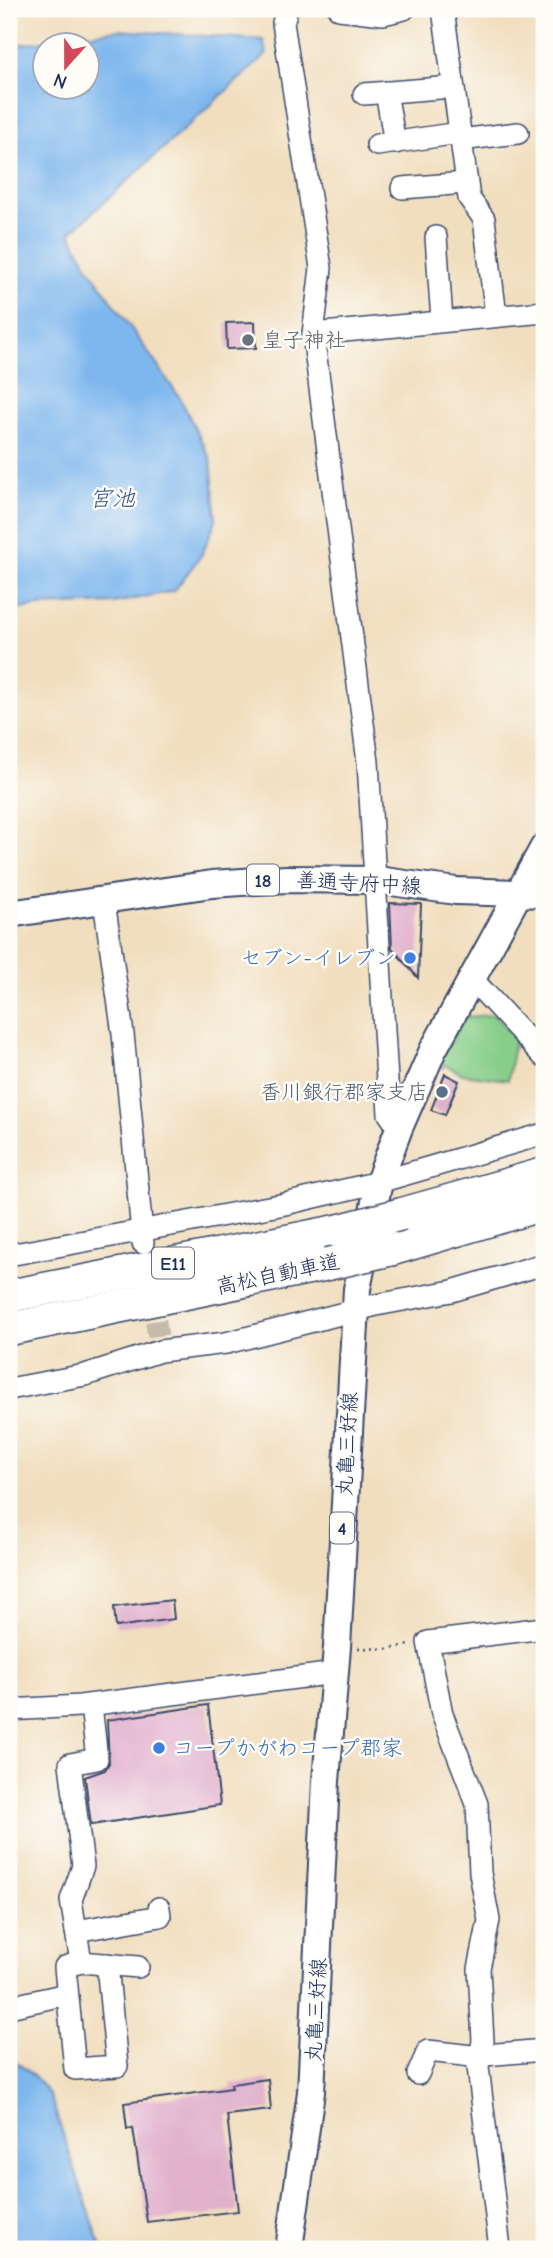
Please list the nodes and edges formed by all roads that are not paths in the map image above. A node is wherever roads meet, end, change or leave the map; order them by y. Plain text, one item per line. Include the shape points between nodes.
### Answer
1 (287, 9) edge
2 (339, 9) edge
3 (404, 9) edge
4 (443, 9) edge
5 (453, 87) junction
6 (386, 92) junction
7 (364, 94) dead end
8 (518, 133) dead end
9 (460, 137) junction
10 (466, 183) junction
11 (402, 188) dead end
12 (436, 237) dead end
13 (544, 312) edge
14 (496, 316) junction
15 (442, 320) junction
16 (313, 334) junction
17 (544, 846) edge
18 (377, 880) junction
19 (531, 894) edge
20 (104, 901) junction
21 (9, 915) edge
22 (472, 980) junction
23 (544, 1057) edge
24 (399, 1128) junction
25 (544, 1134) edge
26 (544, 1174) edge
27 (379, 1182) junction
28 (544, 1204) edge
29 (142, 1238) junction
30 (9, 1255) edge
31 (544, 1264) edge
32 (9, 1296) edge
33 (354, 1311) junction
34 (9, 1329) edge
35 (9, 1389) edge
36 (544, 1628) edge
37 (336, 1660) junction
38 (91, 1705) junction
39 (9, 1710) edge
40 (159, 1908) dead end
41 (76, 1931) junction
42 (81, 1962) junction
43 (107, 1964) junction
44 (138, 1967) dead end
45 (67, 1994) junction
46 (9, 2007) edge
47 (544, 2050) edge
48 (480, 2056) junction
49 (418, 2074) dead end
50 (289, 2249) edge
51 (500, 2249) edge

1 - 16 street via 283,23 321,268
2 - 3 street via 383,13
4 - 5 street
5 - 6 street
5 - 9 street
6 - 7 street
6 - 9 street via 386,144
8 - 9 street
9 - 10 street
10 - 11 street
10 - 14 street via 469,198 484,219
12 - 15 street
13 - 14 street
14 - 15 street
15 - 16 street
16 - 18 street via 368,762
17 - 19 main road, 丸亀三好線 / 4
18 - 19 main road, 善通寺府中線 / 18 via 456,891
18 - 20 main road, 善通寺府中線 / 18 via 249,881
18 - 24 street via 389,1114
19 - 22 main road, 丸亀三好線 / 4
20 - 21 main road, 善通寺府中線 / 18
20 - 29 street via 123,1034
22 - 23 street
22 - 24 main road, 丸亀三好線 / 4 via 433,1050
24 - 27 main road, 丸亀三好線 / 4
25 - 27 street
26 - 32 highway, 高松自動車道 / E11, bridge via 337,1231
27 - 29 street
27 - 33 main road, 丸亀三好線 / 4
28 - 34 highway, 高松自動車道 / E11, bridge via 328,1265
29 - 30 street
31 - 33 street via 452,1291
33 - 35 street via 226,1343 159,1343 85,1375
33 - 37 main road, 丸亀三好線 / 4
36 - 48 street via 428,1643 442,1714 477,1804 480,1873 489,1920 479,1969
37 - 38 street
37 - 50 main road, 丸亀三好線 / 4 via 311,2092
38 - 39 street
38 - 41 street via 97,1759 70,1763 83,1866 71,1900
40 - 41 street via 160,1916
41 - 42 street
42 - 43 street
42 - 45 street via 65,1967
43 - 44 street
43 - 45 street via 117,2066 75,2069
45 - 46 street
47 - 48 street
48 - 49 street via 428,2052
48 - 51 street

